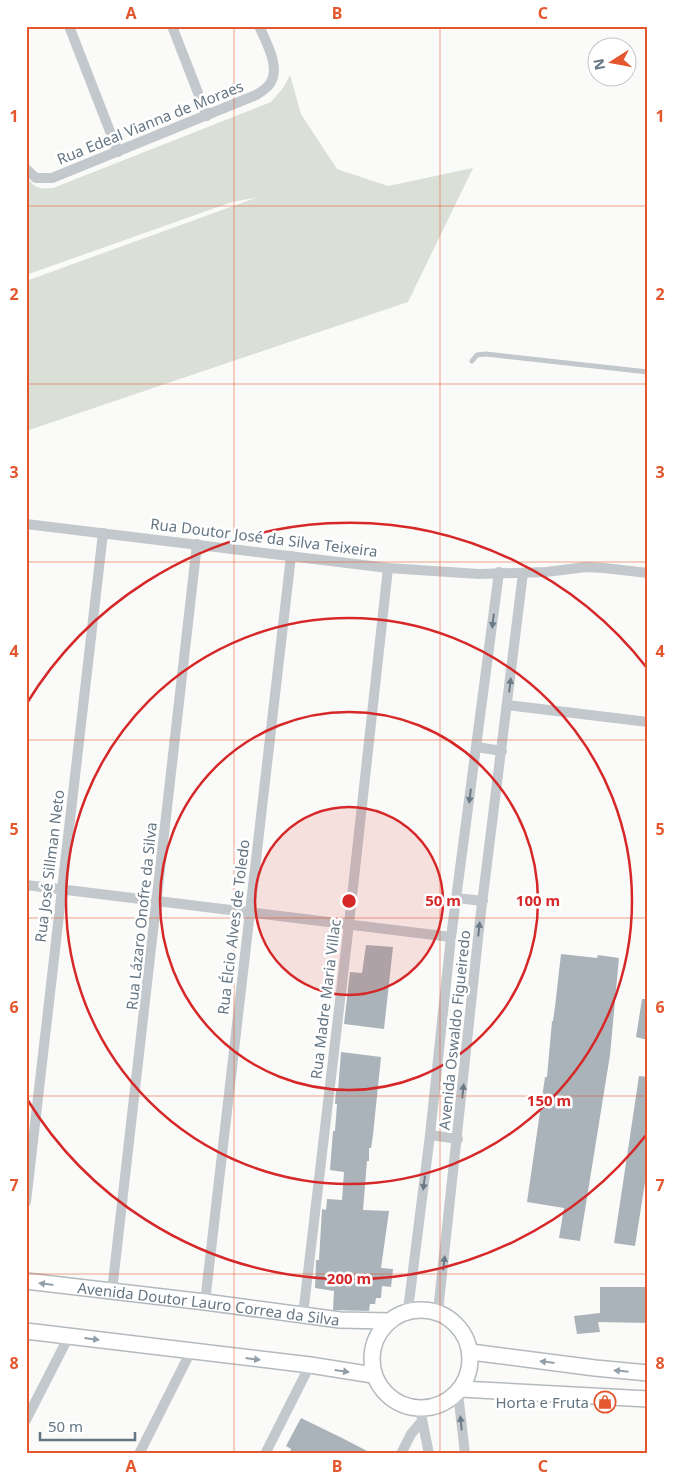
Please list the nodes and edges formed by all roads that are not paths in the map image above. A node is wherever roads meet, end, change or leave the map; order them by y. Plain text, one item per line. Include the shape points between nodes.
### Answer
1 (69, 26) edge
2 (172, 26) edge
3 (259, 26) edge
4 (207, 116) junction
5 (118, 152) junction
6 (26, 169) edge
7 (472, 361) dead end
8 (648, 372) edge
9 (26, 524) edge
10 (103, 533) junction
11 (197, 544) junction
12 (291, 556) junction
13 (388, 568) junction
14 (499, 572) junction
15 (523, 573) junction
16 (648, 573) edge
17 (507, 705) junction
18 (648, 722) edge
19 (476, 747) junction
20 (502, 750) junction
21 (26, 885) edge
22 (62, 888) junction
23 (456, 898) junction
24 (483, 901) junction
25 (158, 902) junction
26 (250, 912) junction
27 (350, 924) junction
28 (450, 937) junction
29 (430, 1135) junction
30 (458, 1139) junction
31 (26, 1202) edge
32 (26, 1281) edge
33 (112, 1291) junction
34 (205, 1302) junction
35 (408, 1310) junction
36 (438, 1311) junction
37 (303, 1315) junction
38 (390, 1322) junction
39 (26, 1331) edge
40 (69, 1336) junction
41 (191, 1351) junction
42 (471, 1352) junction
43 (310, 1365) junction
44 (648, 1373) edge
45 (374, 1375) junction
46 (460, 1391) junction
47 (648, 1399) edge
48 (421, 1415) junction
49 (26, 1420) edge
50 (139, 1454) edge
51 (266, 1454) edge
52 (401, 1454) edge
53 (429, 1454) edge
54 (465, 1454) edge

1 - 5 street
2 - 4 street
3 - 4 street, Rua Edeal Vianna de Moraes via 271,54 274,70 271,82 256,95
4 - 5 street, Rua Edeal Vianna de Moraes
5 - 6 street, Rua Edeal Vianna de Moraes via 52,178 36,178
7 - 8 lane via 477,355 486,354
9 - 10 street, Rua Doutor José da Silva Teixeira
10 - 11 street, Rua Doutor José da Silva Teixeira
10 - 22 street, Rua José Sillman Neto
11 - 12 street, Rua Doutor José da Silva Teixeira
11 - 25 street, Rua Lázaro Onofre da Silva
12 - 13 street, Rua Doutor José da Silva Teixeira
12 - 26 street, Rua Élcio Alves de Toledo
13 - 14 street, Rua Doutor José da Silva Teixeira via 479,574
13 - 27 street, Rua Madre Maria Villac
14 - 15 street, Rua Doutor José da Silva Teixeira
14 -> 19 street, Avenida Oswaldo Figueiredo
15 - 16 street, Rua Doutor José da Silva Teixeira via 586,567
17 -> 15 street, Avenida Oswaldo Figueiredo
17 - 18 street
17 - 20 street, Avenida Oswaldo Figueiredo
19 - 20 street
19 -> 23 street, Avenida Oswaldo Figueiredo
20 - 24 street, Avenida Oswaldo Figueiredo
21 - 22 street
22 - 25 street
22 - 31 street, Rua José Sillman Neto
23 - 24 street
23 - 28 street, Avenida Oswaldo Figueiredo
30 -> 24 street, Avenida Oswaldo Figueiredo
25 - 26 street
25 - 33 street, Rua Lázaro Onofre da Silva
26 - 27 street
26 - 34 street, Rua Élcio Alves de Toledo
27 - 28 street
27 - 37 street, Rua Madre Maria Villac
28 - 29 street, Avenida Oswaldo Figueiredo
29 - 30 street
29 -> 35 street, Avenida Oswaldo Figueiredo
36 -> 30 street, Avenida Oswaldo Figueiredo
33 -> 32 main road, Avenida Doutor Lauro Correa da Silva
33 - 34 main road, Avenida Doutor Lauro Correa da Silva
34 - 37 main road, Avenida Doutor Lauro Correa da Silva
35 - 36 main road via 424,1308
35 - 38 main road
36 - 42 main road via 460,1327
37 - 38 main road, Avenida Doutor Lauro Correa da Silva
38 - 45 main road via 380,1332 373,1349
39 - 40 main road
40 -> 41 main road
40 - 49 street
41 -> 43 main road
41 - 50 street
44 -> 42 main road
42 - 46 main road via 468,1372
43 -> 45 main road
43 - 51 street
45 - 48 main road via 383,1391 396,1403
46 - 47 main road
46 - 48 main road
54 -> 46 street
48 - 52 street
48 - 53 street

